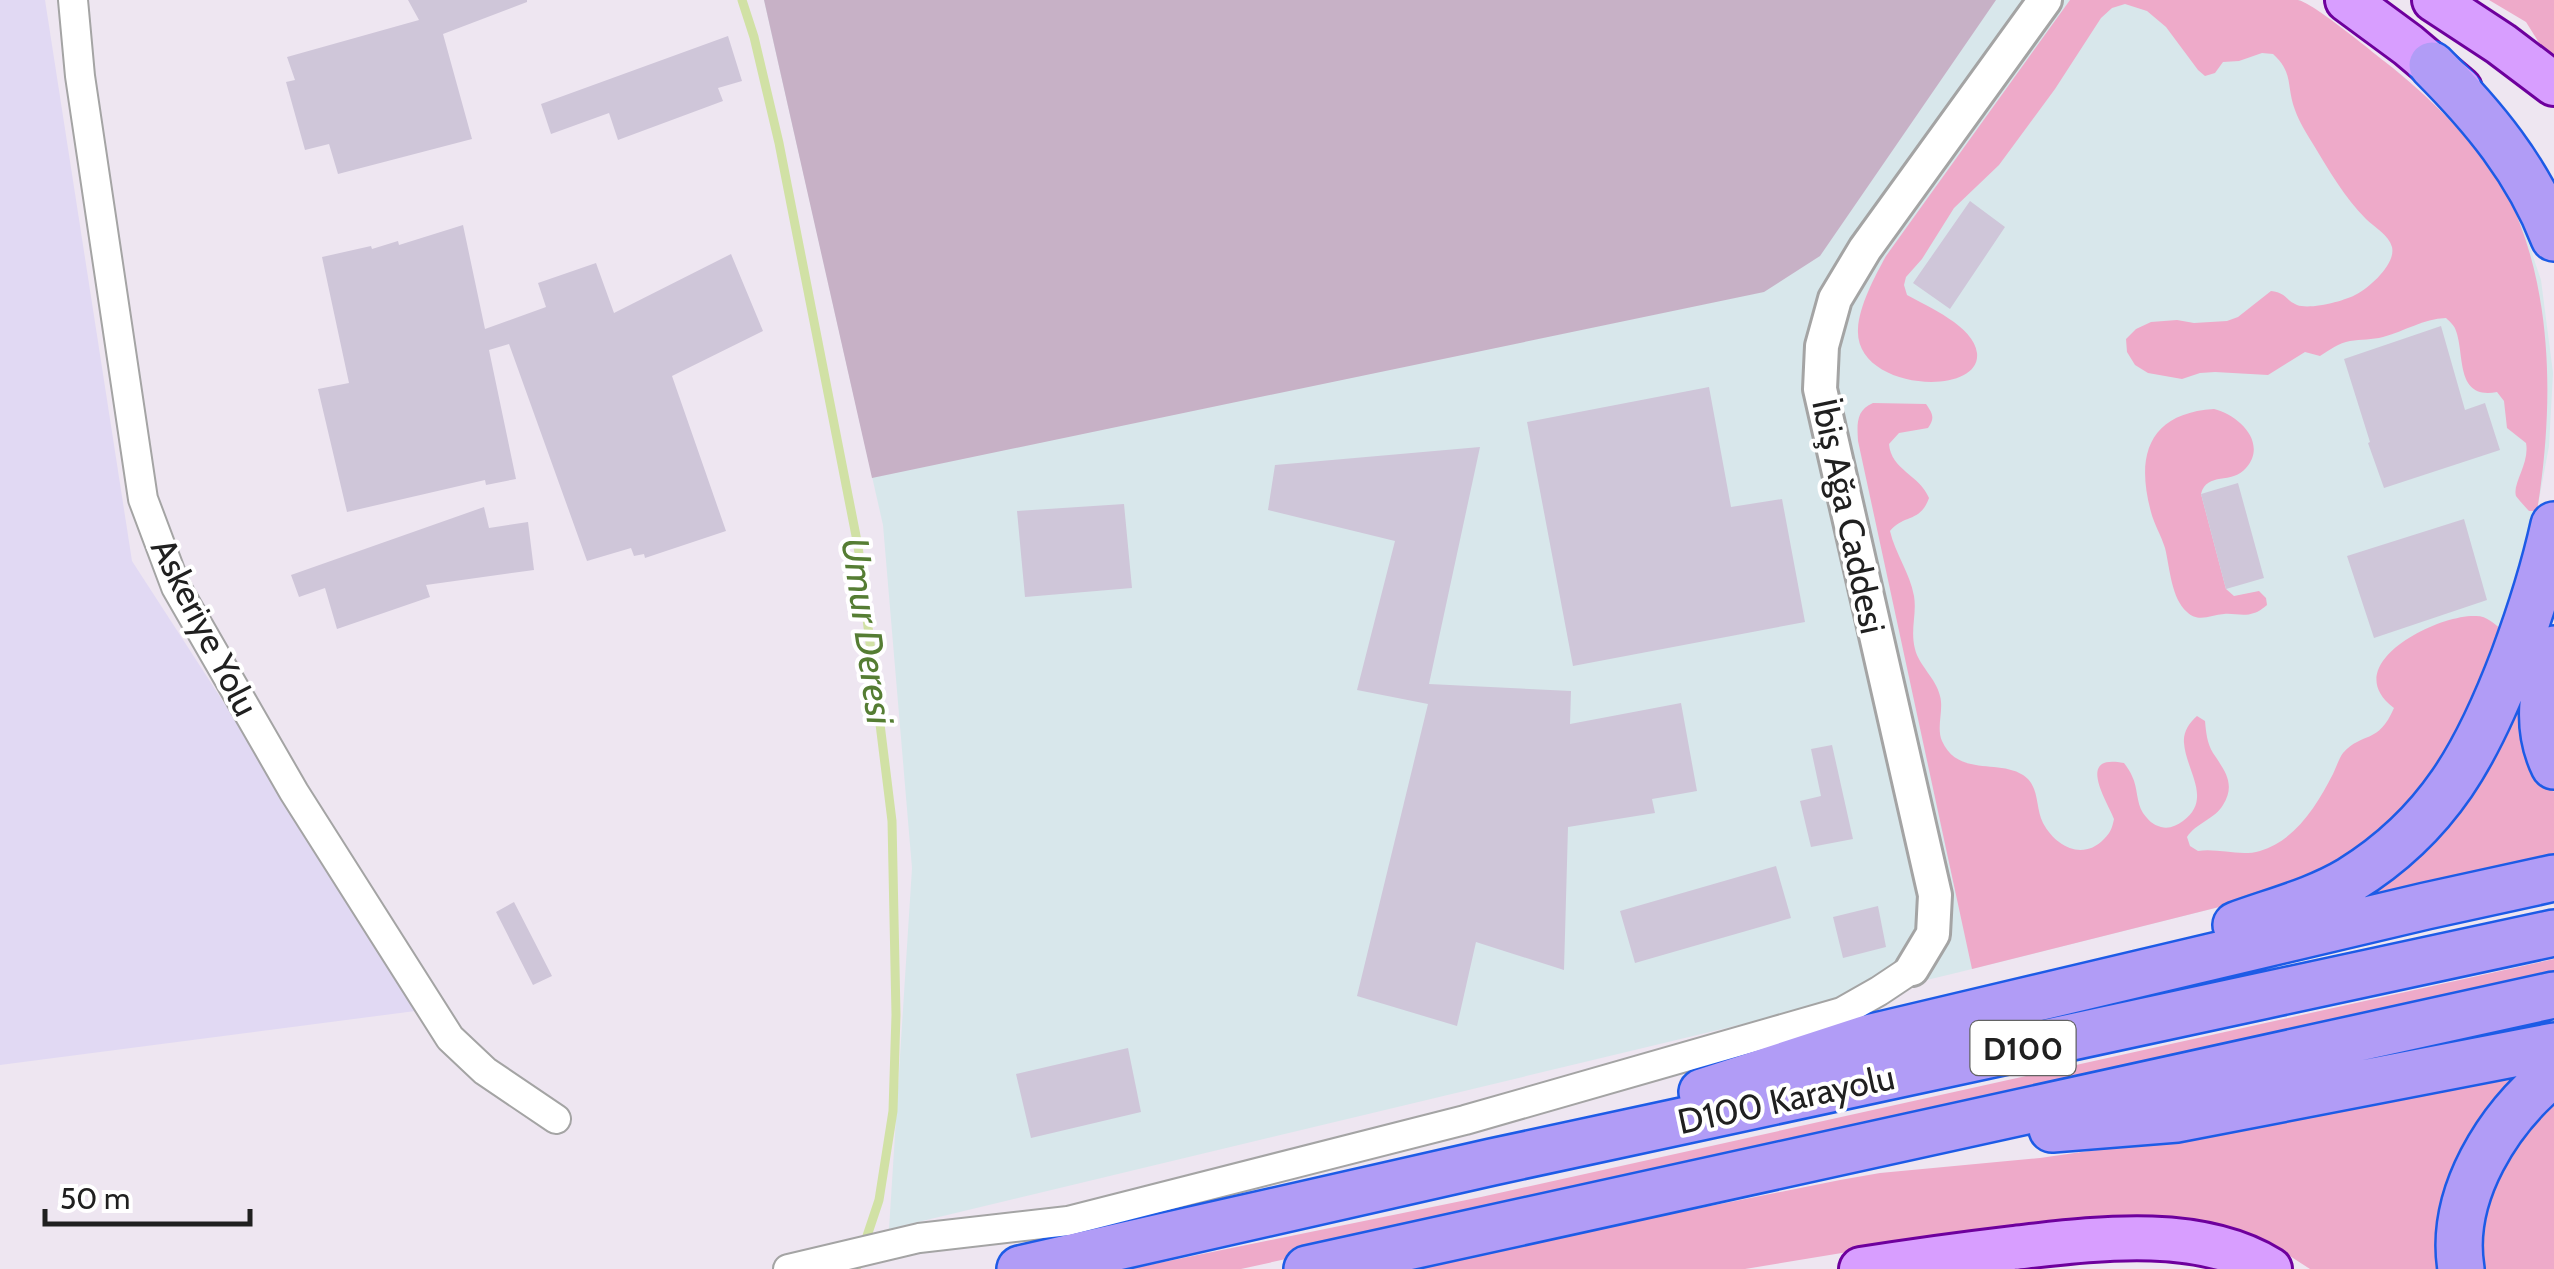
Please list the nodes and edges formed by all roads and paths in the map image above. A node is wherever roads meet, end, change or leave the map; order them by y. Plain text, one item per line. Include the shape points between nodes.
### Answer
1 (72, 0) edge
2 (2044, 0) edge
3 (2347, 0) edge
4 (2434, 0) edge
5 (2432, 66) junction
6 (2554, 84) edge
7 (2554, 188) edge
8 (2554, 238) edge
9 (2554, 526) edge
10 (2554, 650) edge
11 (2554, 766) edge
12 (2554, 878) edge
13 (2554, 933) edge
14 (1912, 968) joint
15 (2554, 995) edge
16 (2016, 1005) junction
17 (2554, 1046) edge
18 (2554, 1073) edge
19 (556, 1119) dead end
20 (1881, 1143) junction
21 (1492, 1162) junction
22 (788, 1269) edge
23 (1020, 1269) edge
24 (1307, 1269) edge
25 (1861, 1269) edge
26 (2270, 1269) edge
27 (2461, 1269) edge

1 - 19 street, Askeriye Yolu via 142,499 176,587 294,792 450,1038
2 - 14 street, İbiş Ağa Caddesi via 1865,249 1835,299 1822,346 1820,389 1935,895 1933,934
3 - 5 main road
4 - 6 main road
5 - 7 main road
5 - 8 highway via 2503,144
9 - 16 highway via 2498,699 2472,753 2415,830 2357,875 2301,903
10 - 11 highway via 2542,711
12 - 16 highway
13 - 21 highway, D100 Karayolu / D100
14 - 22 street via 1842,1012 1465,1120 1068,1221 919,1238
15 - 20 highway, D100 Karayolu / D100
16 - 21 highway via 1868,1038
17 - 20 highway via 2176,1119
18 - 27 highway via 2508,1118 2475,1176 2460,1234
20 - 24 highway, D100 Karayolu / D100
21 - 23 highway, D100 Karayolu / D100
25 - 26 main road via 2124,1238 2210,1246

